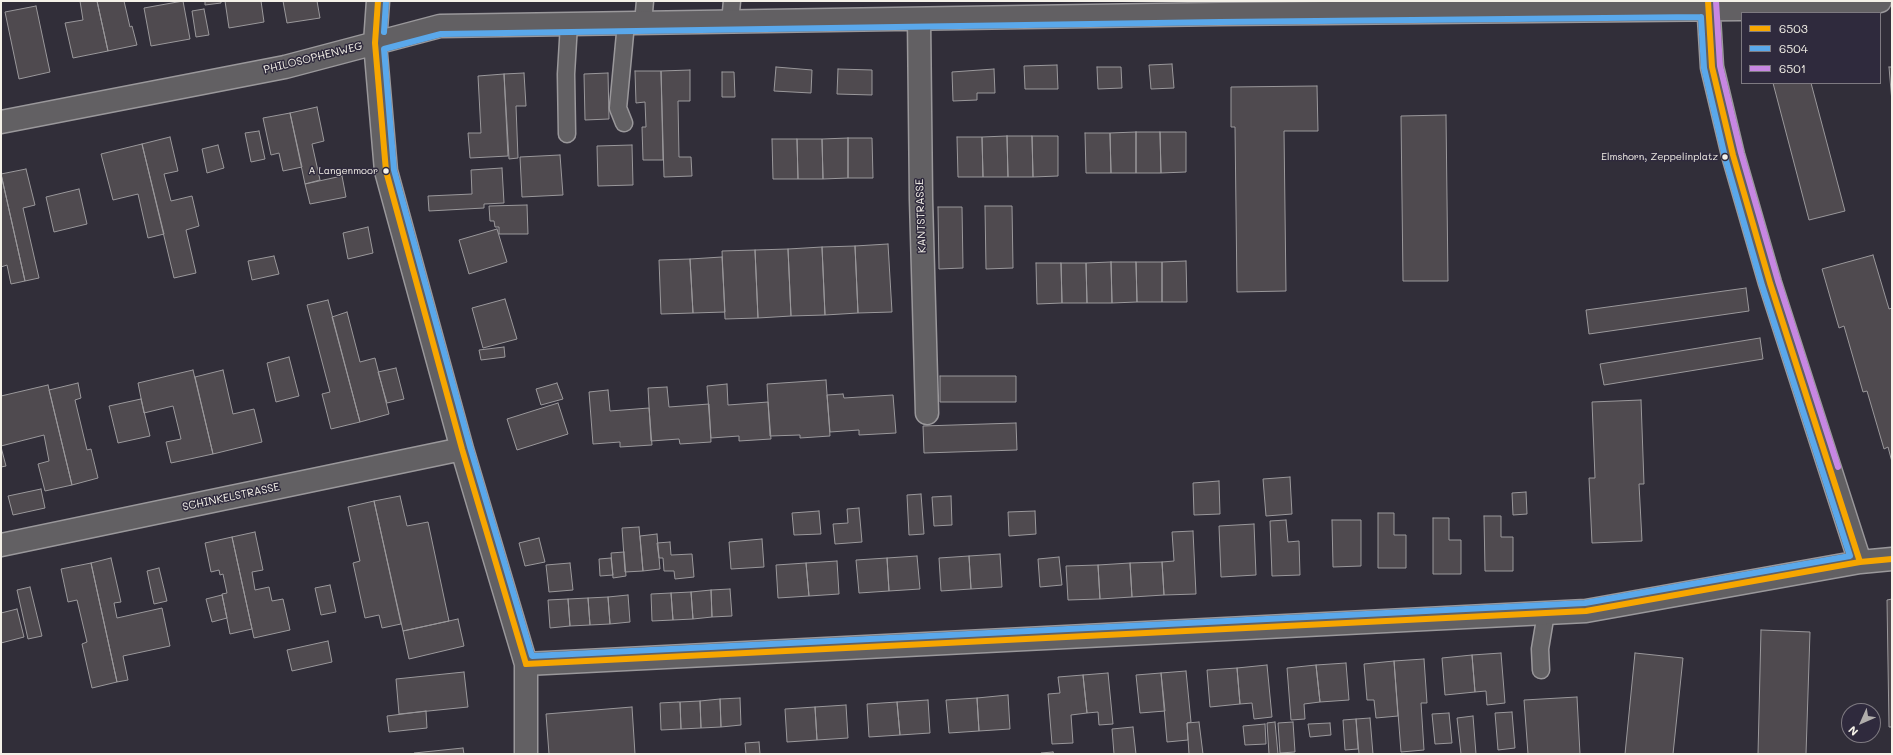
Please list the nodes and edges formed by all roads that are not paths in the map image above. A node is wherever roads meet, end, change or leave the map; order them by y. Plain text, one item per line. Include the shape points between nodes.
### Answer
1 (378, 1) edge
2 (645, 1) edge
3 (1880, 1) edge
4 (1708, 5) edge
5 (1385, 7) edge
6 (731, 11) edge
7 (919, 19) junction
8 (635, 23) junction
9 (568, 24) junction
10 (375, 43) junction
11 (1, 122) edge
12 (624, 123) dead end
13 (567, 134) dead end
14 (928, 412) dead end
15 (462, 449) junction
16 (1, 545) edge
17 (1892, 559) edge
18 (1860, 562) junction
19 (1546, 613) junction
20 (526, 664) junction
21 (1541, 670) dead end
22 (526, 754) edge

1 - 10 street
2 - 8 lane
3 - 4 street, PHILOSOPHENWEG via 1740,9
4 - 5 street, PHILOSOPHENWEG
4 - 18 street via 1712,67 1733,155 1770,283
5 - 7 street, PHILOSOPHENWEG
6 - 7 street, PHILOSOPHENWEG
6 - 8 street, PHILOSOPHENWEG
7 - 14 street, KANTSTRASSE via 920,199
8 - 9 street, PHILOSOPHENWEG
8 - 12 lane via 618,108
9 - 10 street, PHILOSOPHENWEG via 440,26
9 - 13 lane
10 - 11 street, PHILOSOPHENWEG via 285,67
10 - 15 street via 386,171
15 - 16 street, SCHINKELSTRASSE
15 - 20 street
17 - 18 street
18 - 19 street via 1586,611
19 - 20 street
19 - 21 lane via 1540,649
20 - 22 street

